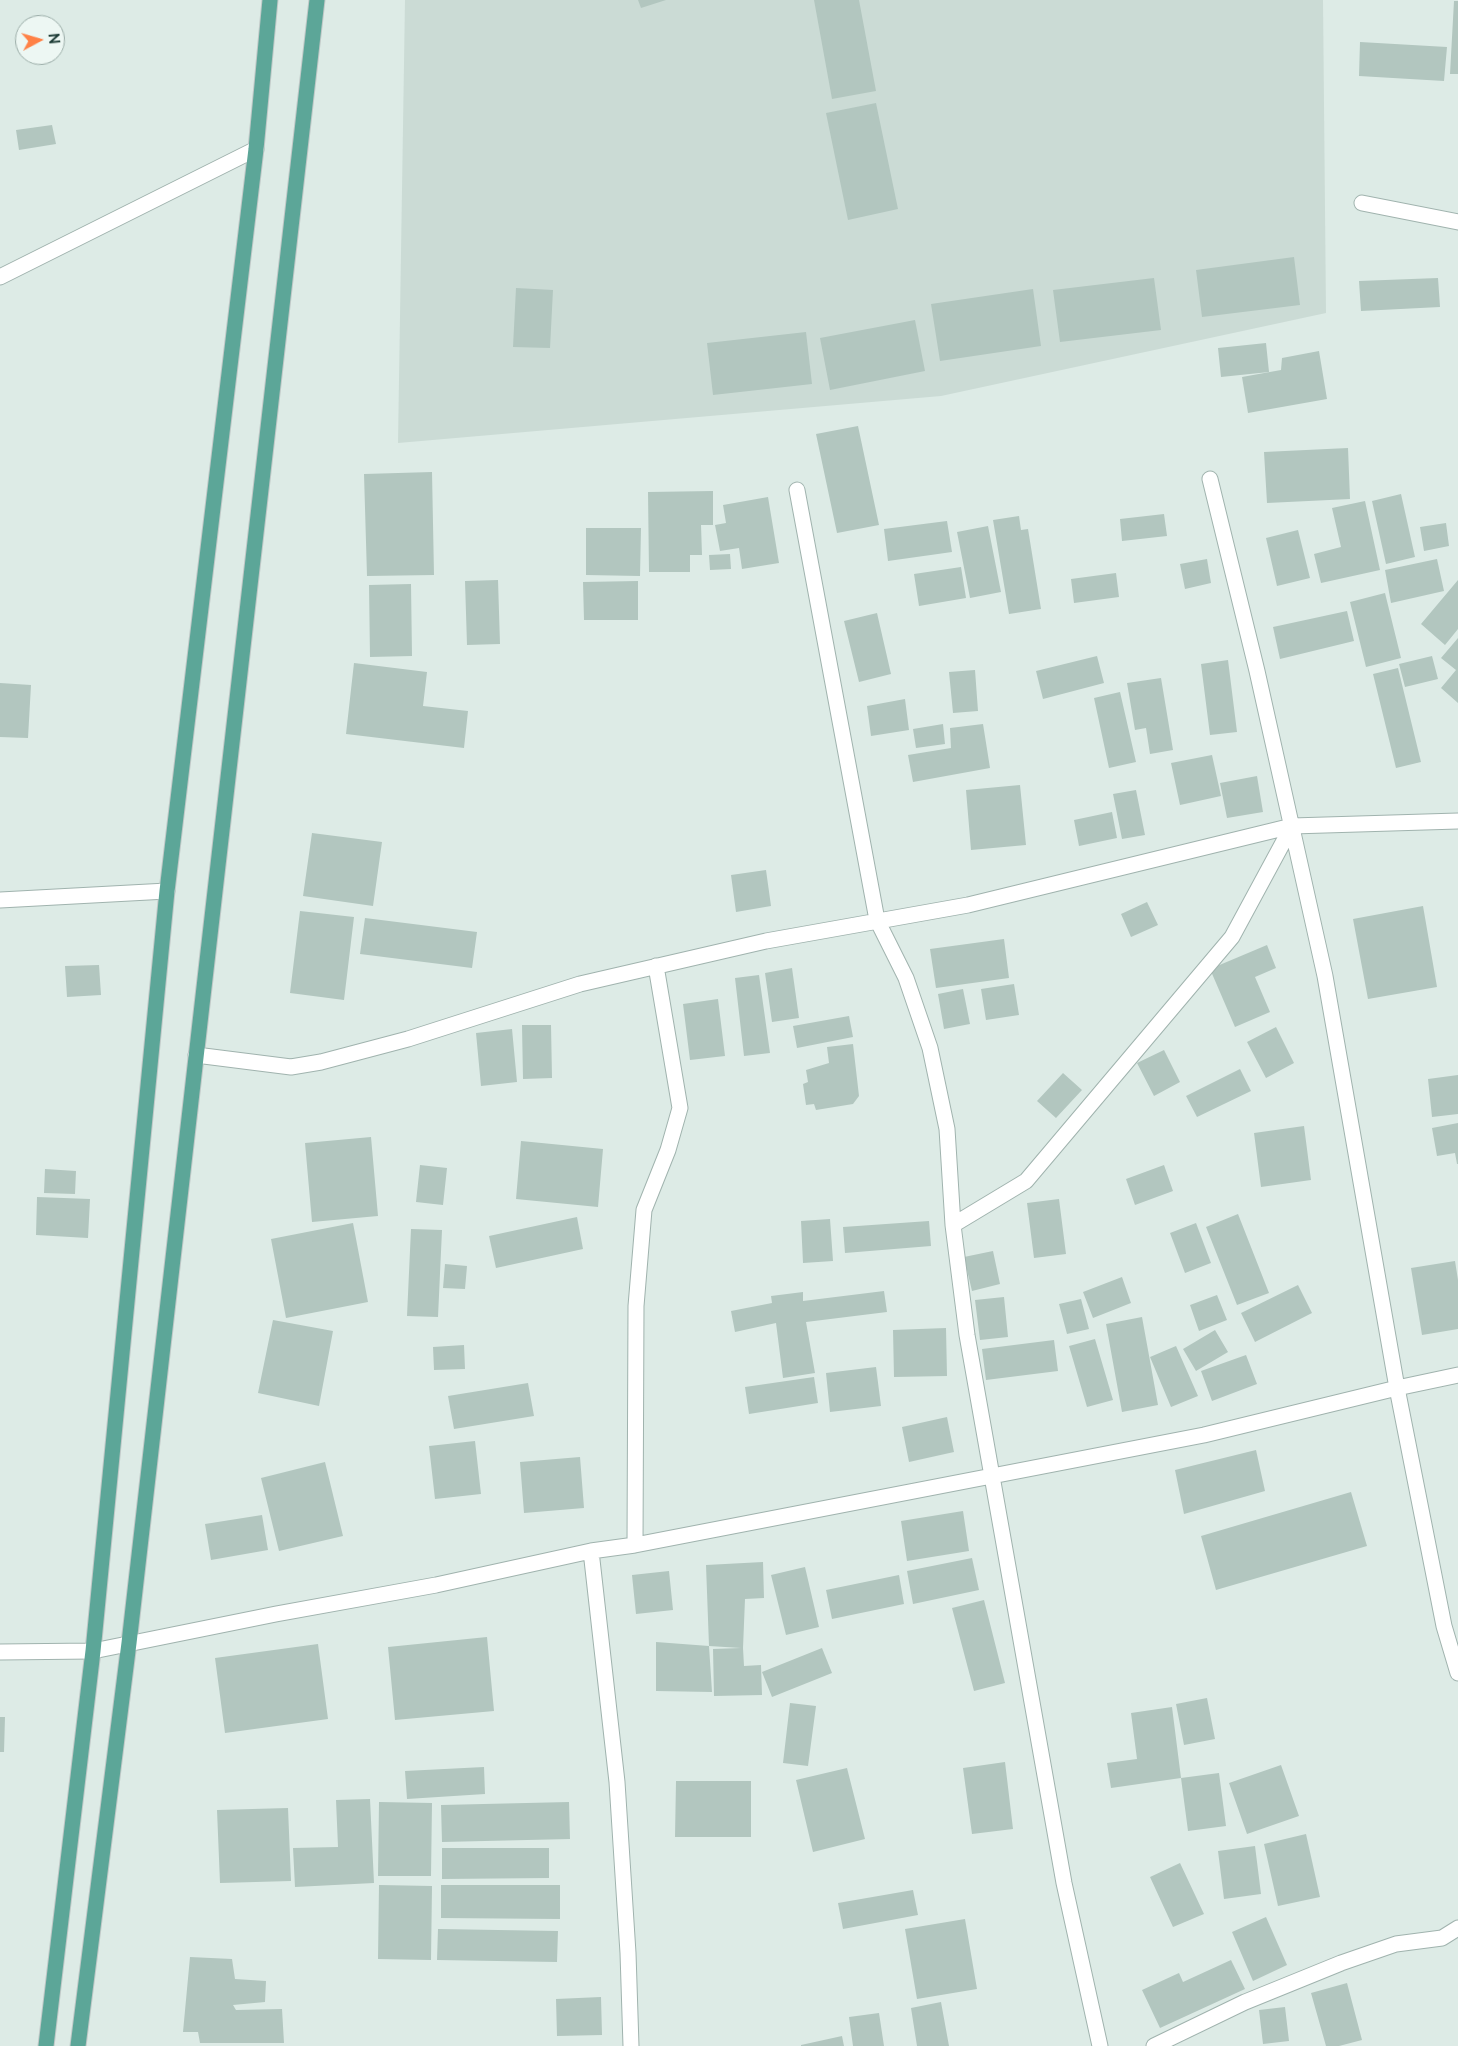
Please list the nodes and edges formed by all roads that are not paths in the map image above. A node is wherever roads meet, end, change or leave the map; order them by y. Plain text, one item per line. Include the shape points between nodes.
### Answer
1 (270, 0) edge
2 (317, 0) edge
3 (256, 149) junction
4 (1362, 203) dead end
5 (1458, 222) edge
6 (0, 276) edge
7 (1210, 479) dead end
8 (797, 490) dead end
9 (1458, 821) edge
10 (1292, 826) junction
11 (167, 892) junction
12 (0, 900) edge
13 (877, 920) junction
14 (656, 966) junction
15 (196, 1055) junction
16 (953, 1224) junction
17 (1458, 1375) edge
18 (1397, 1388) junction
19 (993, 1475) junction
20 (634, 1545) junction
21 (591, 1551) junction
22 (129, 1643) junction
23 (92, 1651) junction
24 (0, 1652) edge
25 (1458, 1673) edge
26 (1458, 1928) edge
27 (46, 2046) edge
28 (78, 2046) edge
29 (631, 2046) edge
30 (1100, 2046) edge
31 (1154, 2046) edge

1 - 3 main road
2 - 15 main road
3 - 6 street
3 - 11 main road
4 - 5 street
7 - 10 street
8 - 13 street
9 - 10 street
10 - 13 street via 968,905
10 - 16 street via 1232,937 1026,1181
10 - 18 street via 1325,976
11 - 12 street
11 - 23 main road
13 - 14 street
13 - 16 street via 906,978 930,1048 947,1129
14 - 15 street via 580,984 408,1039 321,1062 291,1067
14 - 20 street via 680,1108 668,1150 644,1210 636,1306
15 - 22 main road
16 - 19 street via 967,1335
17 - 18 street
18 - 19 street via 1204,1434
18 - 25 street via 1444,1626
19 - 20 street
19 - 30 street via 1064,1882
20 - 21 street
21 - 22 street via 436,1585
21 - 29 street via 617,1782
22 - 23 street
22 - 28 main road
23 - 24 street
23 - 27 main road
26 - 31 street via 1442,1938 1396,1944 1341,1964 1245,2002

